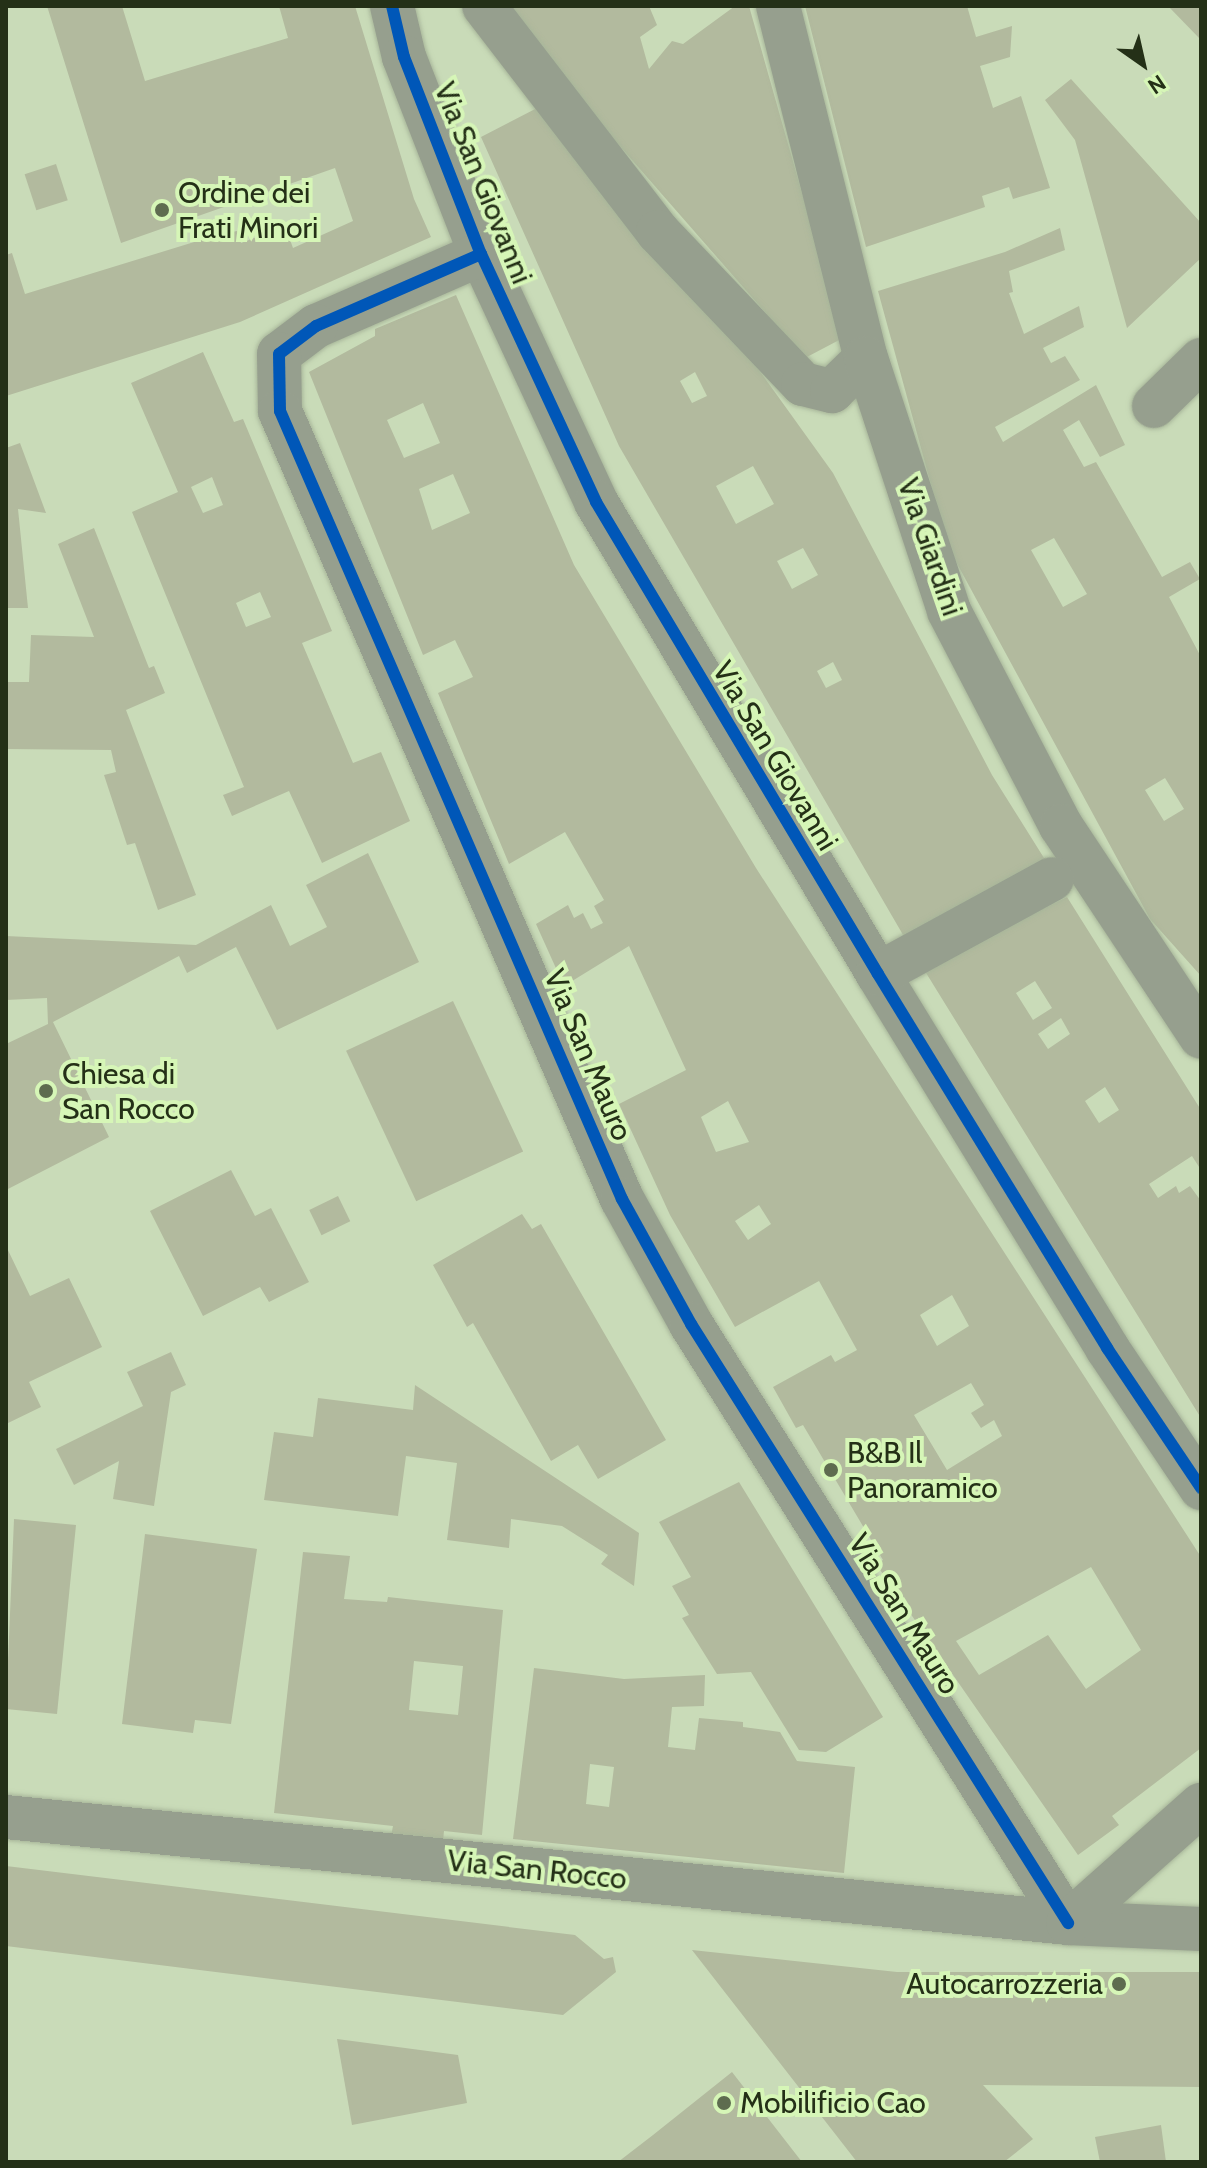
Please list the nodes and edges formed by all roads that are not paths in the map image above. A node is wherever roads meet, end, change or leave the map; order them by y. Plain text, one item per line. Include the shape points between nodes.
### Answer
1 (392, 6) edge
2 (484, 6) edge
3 (778, 6) edge
4 (481, 254) junction
5 (866, 358) junction
6 (1201, 360) edge
7 (1154, 406) dead end
8 (1052, 879) dead end
9 (878, 974) junction
10 (1200, 1034) edge
11 (1201, 1488) edge
12 (1201, 1805) edge
13 (6, 1817) edge
14 (1068, 1923) junction
15 (1201, 1929) edge

1 - 4 street, Via San Giovanni via 404,57
2 - 5 street via 658,232 803,384 832,391
3 - 5 street, Via Giardini
4 - 9 street, Via San Giovanni via 596,502
4 - 14 street, Via San Mauro via 304,335 279,354 280,411 622,1199 691,1324
5 - 10 street, Via Giardini via 949,611 1061,826
6 - 7 street
8 - 9 street
9 - 11 street, Via San Giovanni via 1107,1348
12 - 14 street
13 - 14 street, Via San Rocco
14 - 15 street, Via San Rocco

